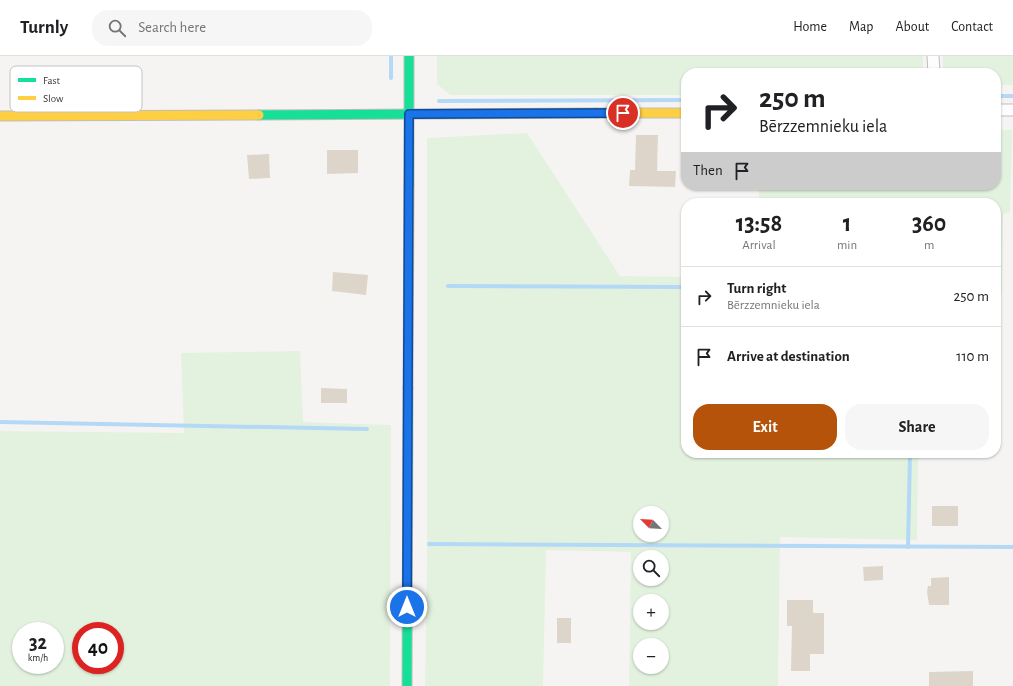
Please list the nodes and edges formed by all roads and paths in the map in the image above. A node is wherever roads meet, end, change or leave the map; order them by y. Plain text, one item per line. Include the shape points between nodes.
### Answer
1 (409, 56) edge
2 (933, 56) edge
3 (934, 68) edge
4 (1001, 110) edge
5 (1013, 110) edge
6 (681, 113) edge
7 (409, 114) junction
8 (0, 116) edge
9 (407, 686) edge

1 - 7 street
2 - 3 street
4 - 5 street
6 - 7 street
7 - 8 street
7 - 9 street

